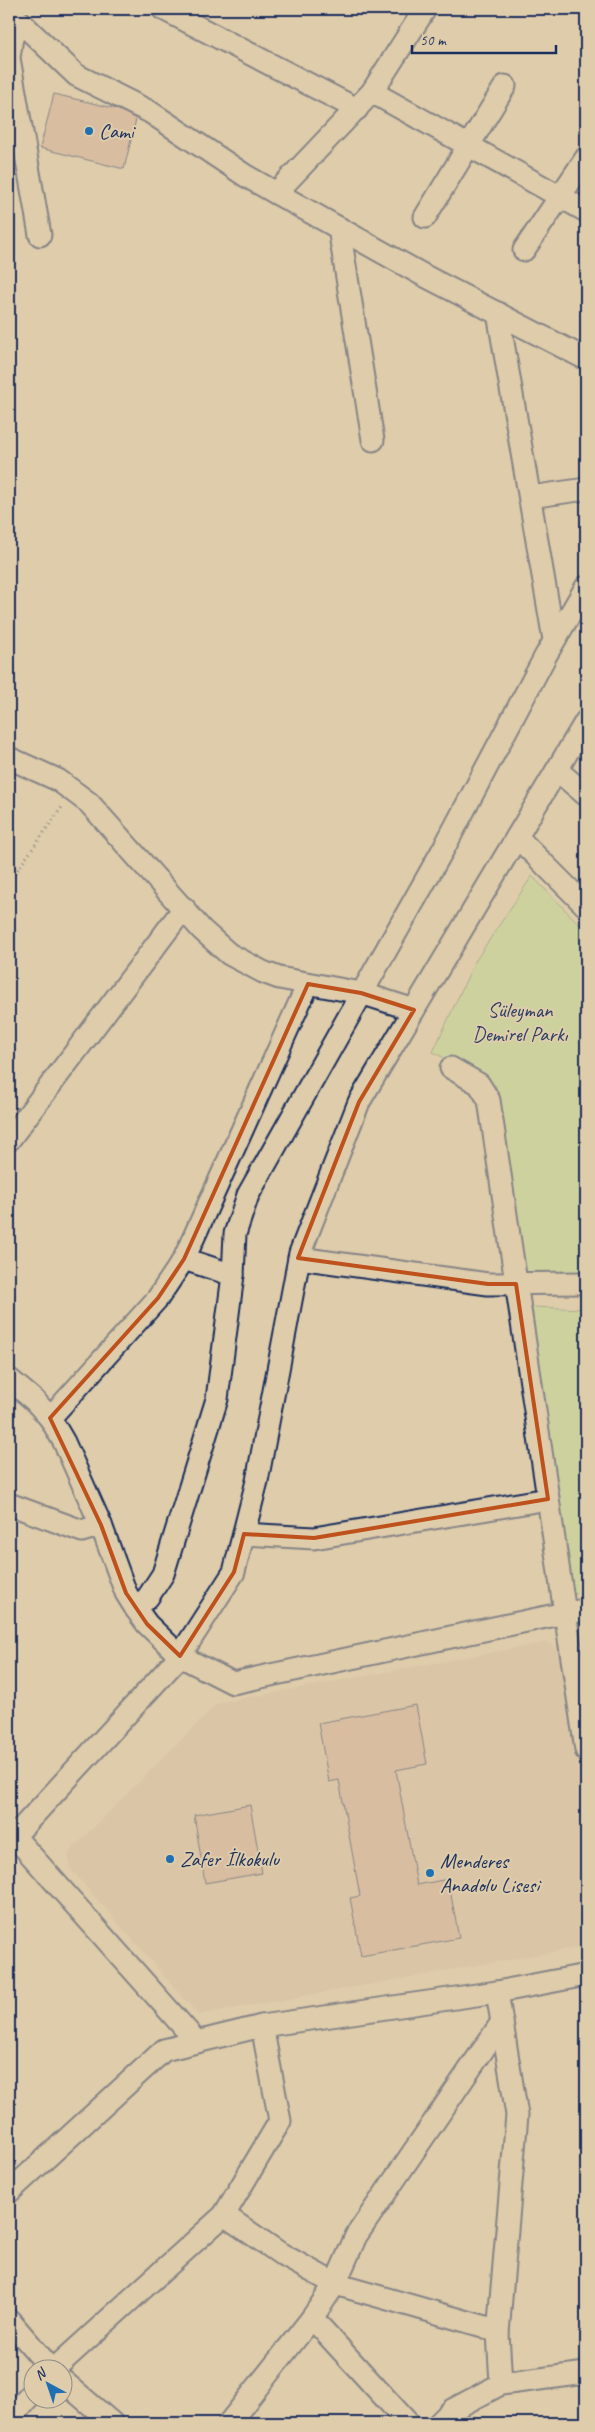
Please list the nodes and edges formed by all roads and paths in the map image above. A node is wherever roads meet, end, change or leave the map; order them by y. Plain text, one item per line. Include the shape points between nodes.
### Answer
1 (163, 9) edge
2 (424, 9) edge
3 (15, 17) edge
4 (505, 86) dead end
5 (372, 92) junction
6 (357, 109) junction
7 (468, 145) junction
8 (586, 158) edge
9 (276, 193) junction
10 (560, 196) junction
11 (586, 211) edge
12 (425, 216) dead end
13 (339, 228) junction
14 (40, 235) dead end
15 (524, 250) dead end
16 (498, 313) junction
17 (586, 359) edge
18 (373, 440) dead end
19 (586, 490) edge
20 (530, 497) junction
21 (586, 586) edge
22 (554, 640) junction
23 (586, 721) edge
24 (9, 758) edge
25 (557, 770) junction
26 (74, 791) junction
27 (586, 795) edge
28 (517, 837) junction
29 (9, 882) edge
30 (586, 906) edge
31 (184, 908) junction
32 (308, 984) junction
33 (361, 993) junction
34 (414, 1010) junction
35 (451, 1068) dead end
36 (9, 1140) edge
37 (299, 1258) junction
38 (184, 1260) junction
39 (233, 1275) junction
40 (586, 1283) edge
41 (516, 1284) junction
42 (9, 1379) edge
43 (50, 1418) junction
44 (548, 1499) junction
45 (9, 1504) edge
46 (101, 1525) junction
47 (244, 1534) junction
48 (136, 1610) junction
49 (586, 1610) edge
50 (565, 1613) junction
51 (180, 1656) junction
52 (586, 1750) edge
53 (11, 1839) edge
54 (586, 1975) edge
55 (497, 1992) junction
56 (502, 2022) junction
57 (262, 2026) junction
58 (197, 2042) junction
59 (9, 2192) edge
60 (224, 2216) junction
61 (335, 2284) junction
62 (312, 2318) junction
63 (9, 2320) edge
64 (498, 2334) junction
65 (44, 2360) edge
66 (64, 2360) edge
67 (586, 2373) edge
68 (501, 2384) junction
69 (72, 2389) edge
70 (22, 2405) edge
71 (9, 2420) edge
72 (112, 2423) edge
73 (229, 2423) edge
74 (408, 2423) edge
75 (439, 2423) edge

1 - 6 street
2 - 5 street
3 - 9 street via 76,74 150,112
3 - 14 street via 9,58
4 - 7 street
5 - 6 street
5 - 7 street
6 - 9 street
7 - 10 street
7 - 12 street
8 - 10 street
9 - 13 street
10 - 11 street
10 - 15 street
13 - 16 street
13 - 18 street
16 - 17 street
16 - 20 street
19 - 20 street
20 - 22 street
21 - 22 street
22 - 33 street via 445,846
23 - 25 street
24 - 26 street
25 - 27 street
25 - 28 street
26 - 29 path
26 - 31 street via 89,803
28 - 30 street
28 - 34 street
31 - 32 street via 202,930 229,954 263,972
31 - 36 street
32 - 33 street
32 - 38 street
33 - 34 street
33 - 39 street via 248,1195 235,1234
34 - 37 street via 358,1102
35 - 41 street via 479,1084 489,1100
37 - 41 street via 488,1284
37 - 47 street
38 - 39 street
38 - 43 street via 158,1298
39 - 48 street via 217,1399 163,1574
40 - 41 street
41 - 44 street
42 - 43 street
43 - 46 street
44 - 47 street via 314,1538
44 - 50 street
45 - 46 street via 82,1531
46 - 48 street via 122,1584
47 - 51 street via 234,1572
48 - 51 street
49 - 50 street
50 - 51 street via 233,1683
50 - 52 street
51 - 53 street
53 - 58 street
54 - 55 street
55 - 56 street
55 - 57 street
56 - 61 street via 356,2236
56 - 64 street via 517,2115
57 - 58 street
57 - 60 street via 280,2121
58 - 59 street via 164,2050
60 - 61 street via 281,2254
60 - 66 street
61 - 62 street
61 - 64 street via 486,2327
62 - 73 street
62 - 74 street
63 - 65 street
64 - 68 street
67 - 68 street
68 - 75 street via 452,2410
69 - 72 street
70 - 71 street

